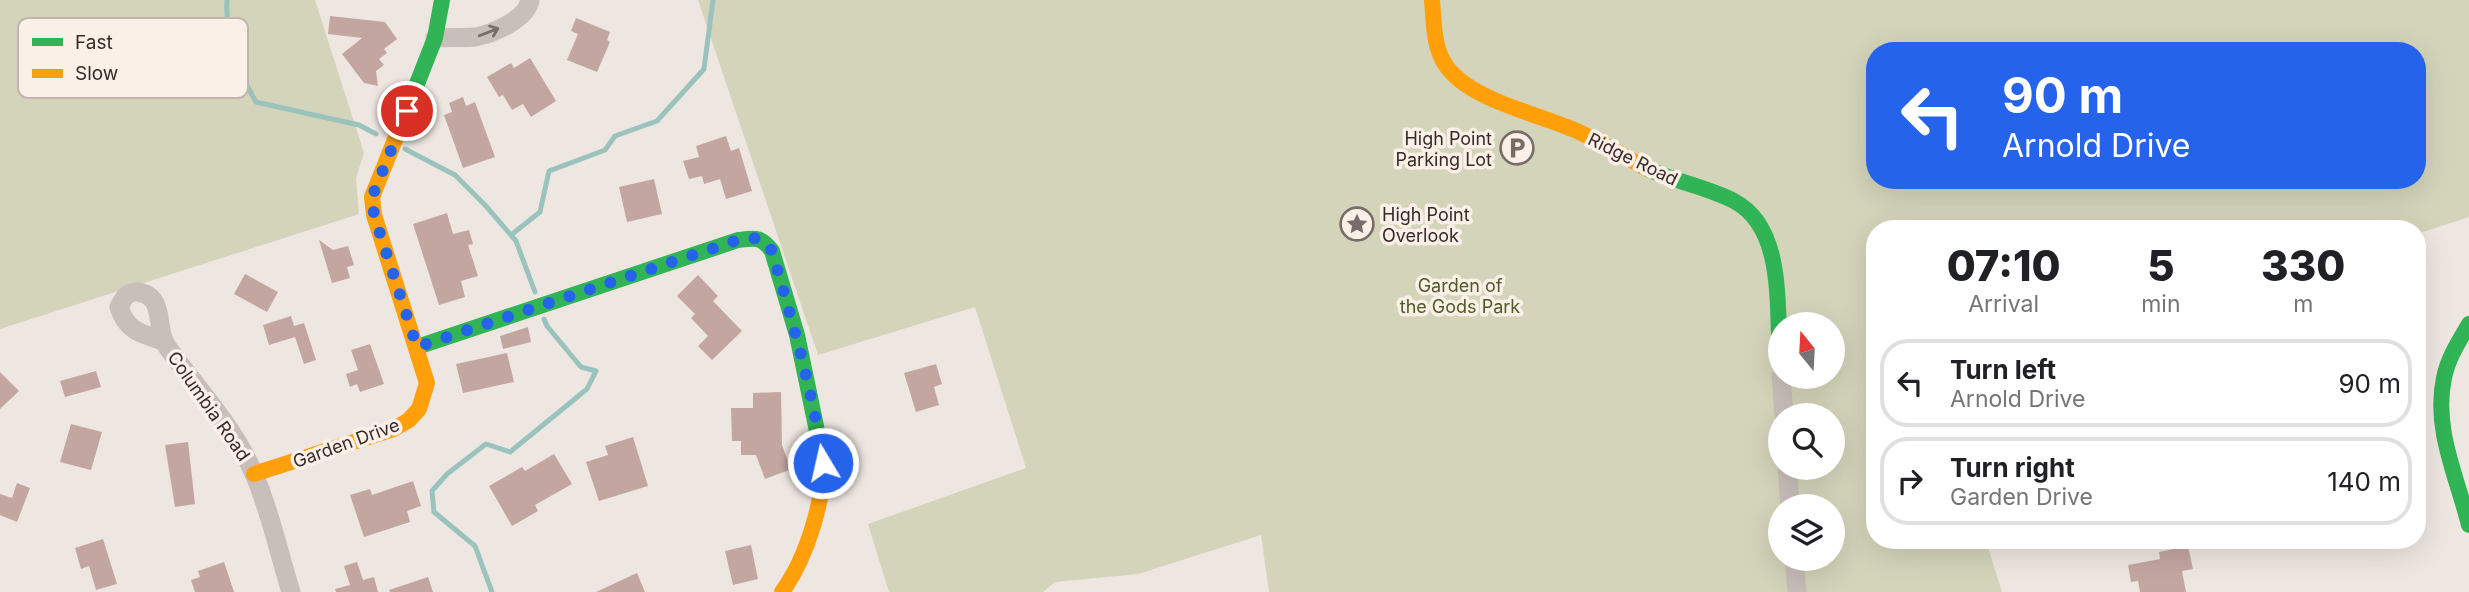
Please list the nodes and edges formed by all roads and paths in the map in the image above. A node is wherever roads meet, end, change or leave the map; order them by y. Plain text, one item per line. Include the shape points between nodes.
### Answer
1 (442, 0) edge
2 (530, 0) edge
3 (1432, 0) edge
4 (435, 38) junction
5 (1776, 312) edge
6 (2469, 324) edge
7 (163, 341) dead end
8 (417, 347) junction
9 (254, 474) junction
10 (2469, 526) edge
11 (1795, 571) edge
12 (291, 592) edge
13 (782, 592) edge
14 (1797, 592) edge

1 - 4 street, Garden Drive
4 -> 2 street via 478,37 499,29 515,20
3 - 5 street, Ridge Road via 1434,38 1441,59 1467,84 1578,132 1667,178 1734,200 1749,211 1765,230 1771,251
4 - 8 street, Garden Drive via 372,197
6 - 10 street via 2444,376 2441,407
7 - 9 street, Columbia Road
8 - 9 street, Garden Drive via 427,383 417,414 385,433
8 - 13 street via 738,240 765,241 797,335 823,463 823,488 802,559
9 - 12 street, Columbia Road
11 - 14 street

